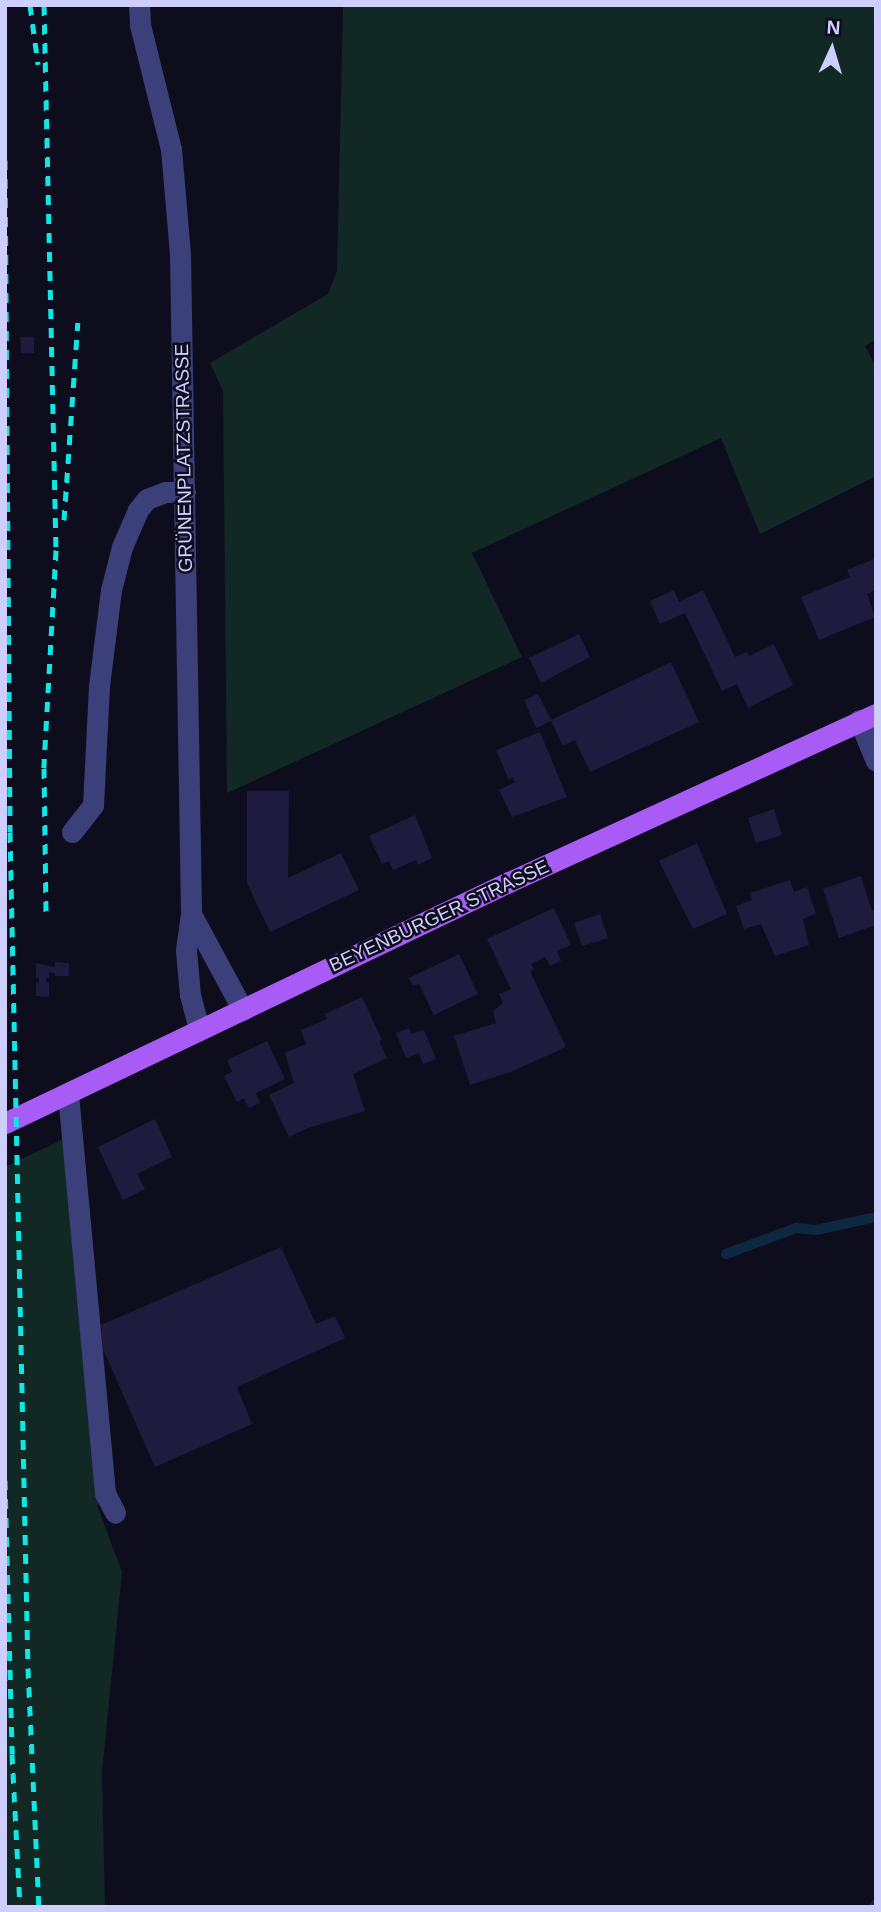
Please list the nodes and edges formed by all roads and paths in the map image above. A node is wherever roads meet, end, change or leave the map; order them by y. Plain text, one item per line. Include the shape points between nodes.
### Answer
1 (139, 5) edge
2 (185, 492) junction
3 (867, 717) edge
4 (876, 761) edge
5 (72, 832) dead end
6 (191, 914) junction
7 (243, 1010) junction
8 (199, 1029) junction
9 (68, 1094) junction
10 (5, 1123) edge
11 (116, 1513) dead end

1 - 2 street, GRÜNENPLATZSTRASSE via 175,184
2 - 5 street via 165,492 147,499 118,557 99,686 93,805
2 - 6 street, GRÜNENPLATZSTRASSE
3 - 4 street
3 - 7 main road, BEYENBURGER STRASSE
6 - 7 street, GRÜNENPLATZSTRASSE
6 - 8 street, GRÜNENPLATZSTRASSE via 187,969
7 - 8 main road, BEYENBURGER STRASSE
8 - 9 main road, BEYENBURGER STRASSE
9 - 10 main road, BEYENBURGER STRASSE
9 - 11 street via 104,1493

